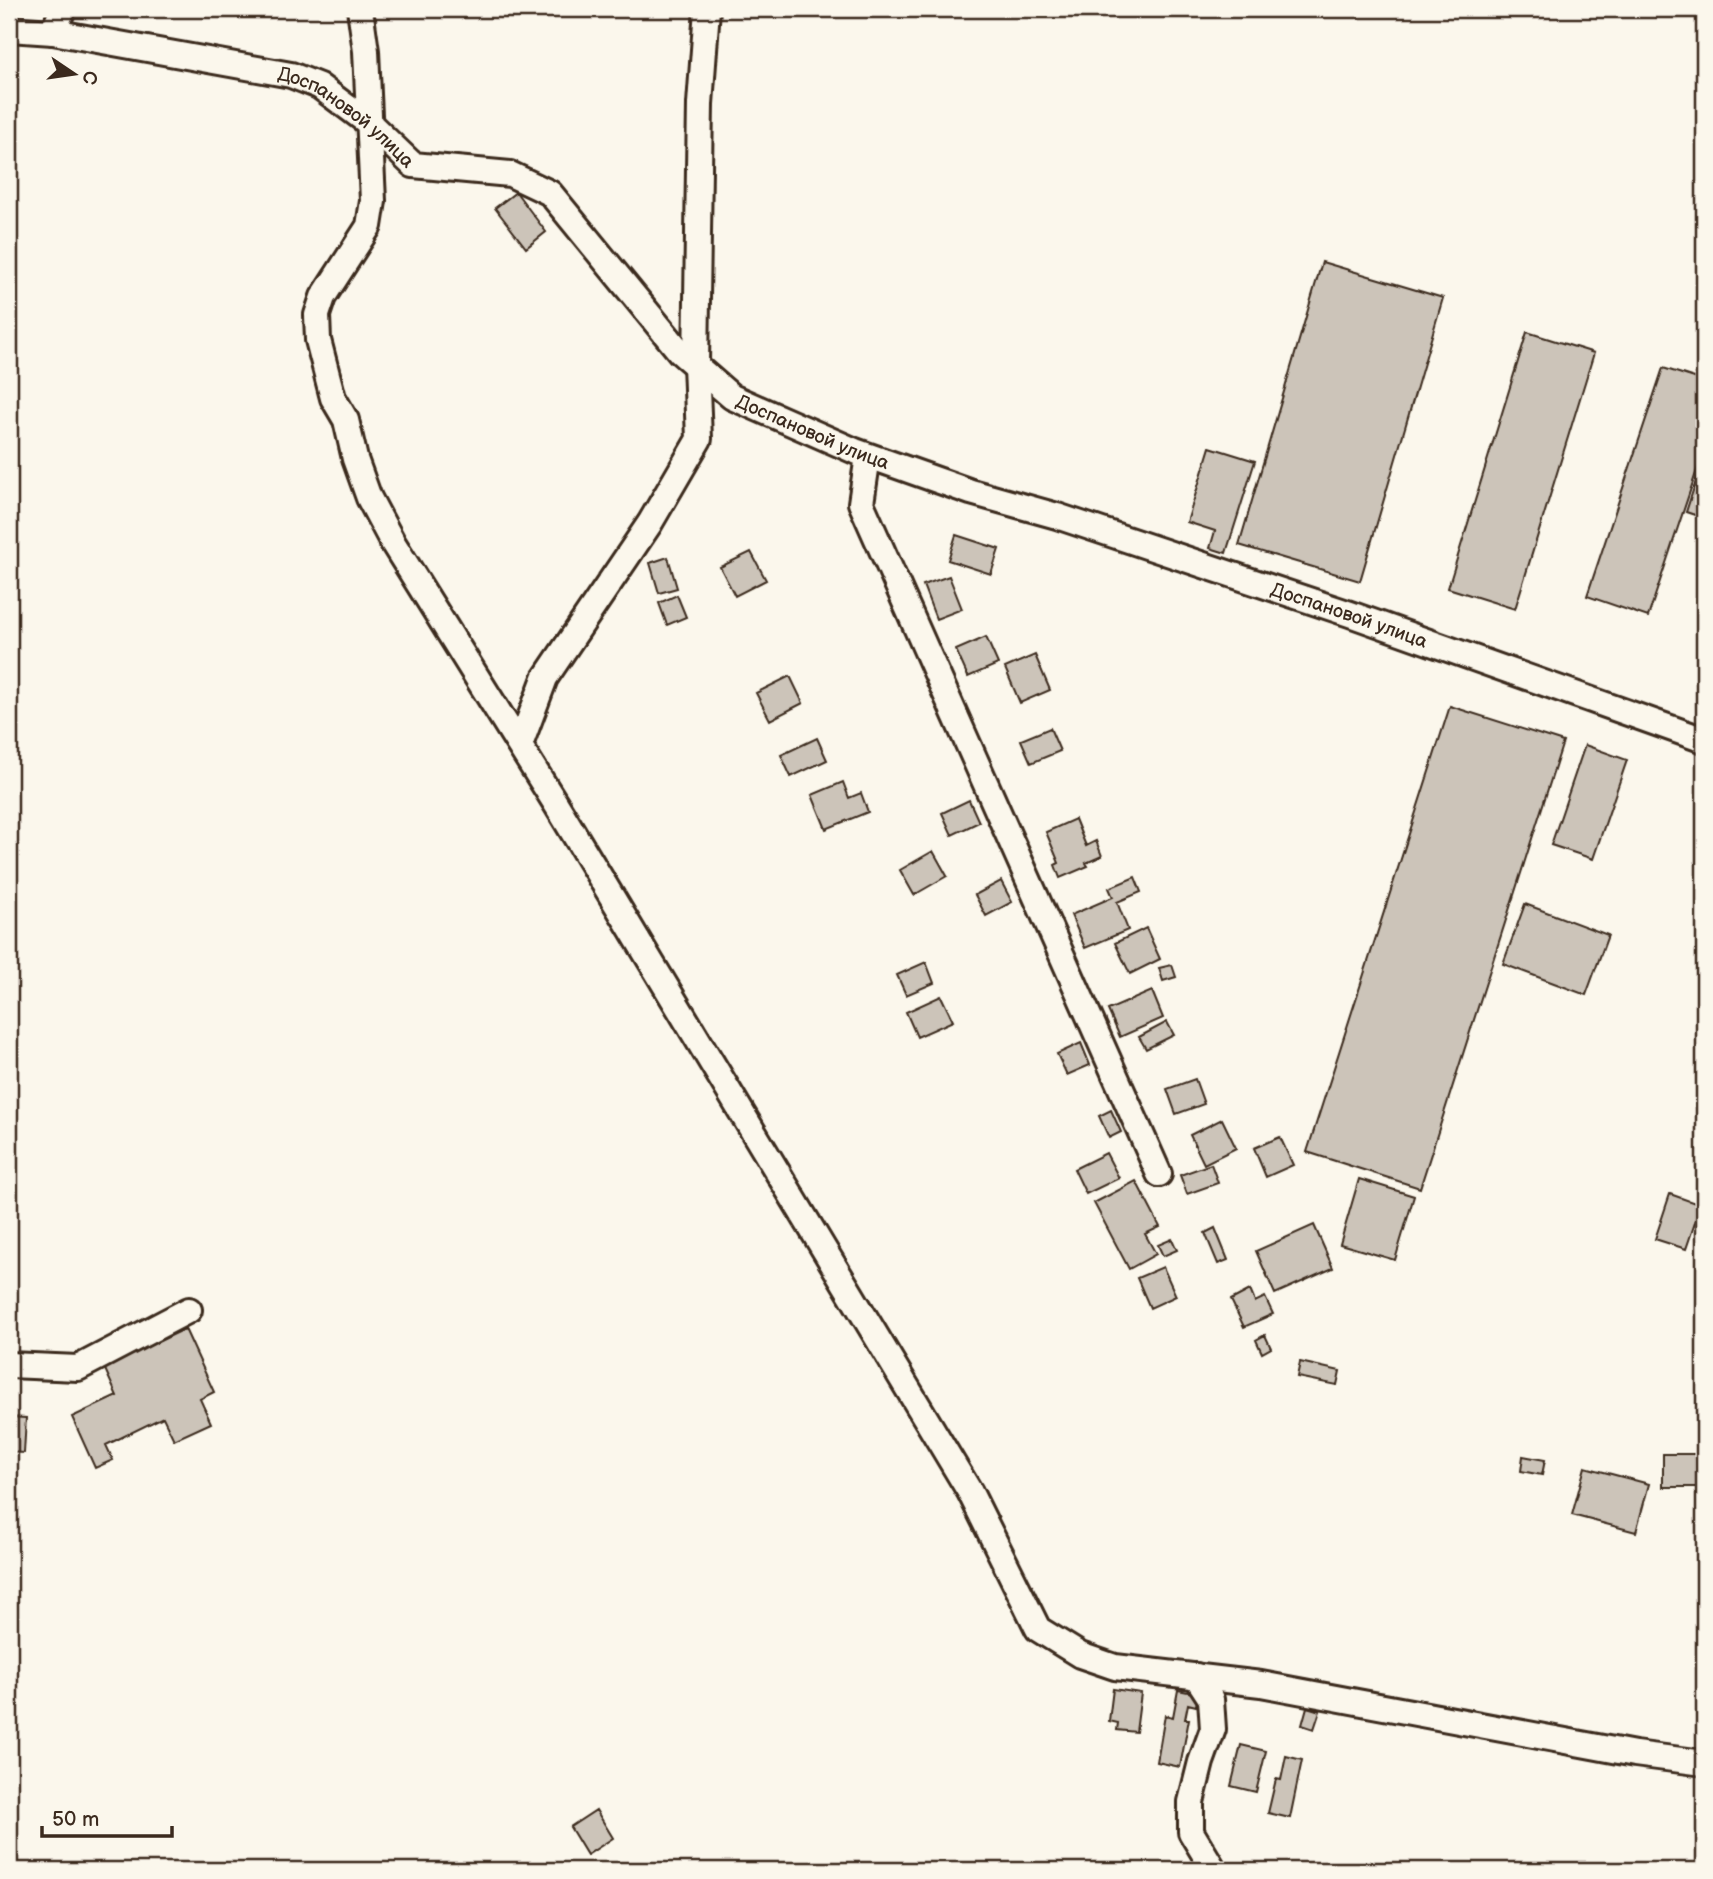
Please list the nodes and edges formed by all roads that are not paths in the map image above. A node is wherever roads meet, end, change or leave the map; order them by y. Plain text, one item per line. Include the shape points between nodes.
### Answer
1 (62, 9) edge
2 (360, 9) edge
3 (707, 9) edge
4 (12, 26) edge
5 (53, 32) junction
6 (370, 124) junction
7 (696, 364) junction
8 (868, 456) junction
9 (1704, 740) edge
10 (520, 745) junction
11 (1159, 1174) dead end
12 (189, 1310) dead end
13 (9, 1365) edge
14 (1196, 1676) junction
15 (1704, 1763) edge
16 (1214, 1870) edge

1 - 5 street
2 - 6 street
3 - 7 street via 700,104
4 - 5 street, Доспановой улица
5 - 6 street, Доспановой улица via 291,75 319,86
6 - 7 street, Доспановой улица via 413,165 510,174 550,193 680,352
6 - 10 street via 373,201 369,226 323,297 317,315 318,340 333,398 346,421 369,498
7 - 8 street, Доспановой улица via 732,397
7 - 10 street via 699,439 650,523 545,678
8 - 9 street, Доспановой улица via 1350,614
8 - 11 street via 860,503
10 - 14 street via 971,1492 1038,1629 1080,1655 1115,1667
12 - 13 street via 78,1368
14 - 15 street via 1261,1684 1635,1755
14 - 16 street via 1211,1699 1213,1729 1191,1802 1191,1832

